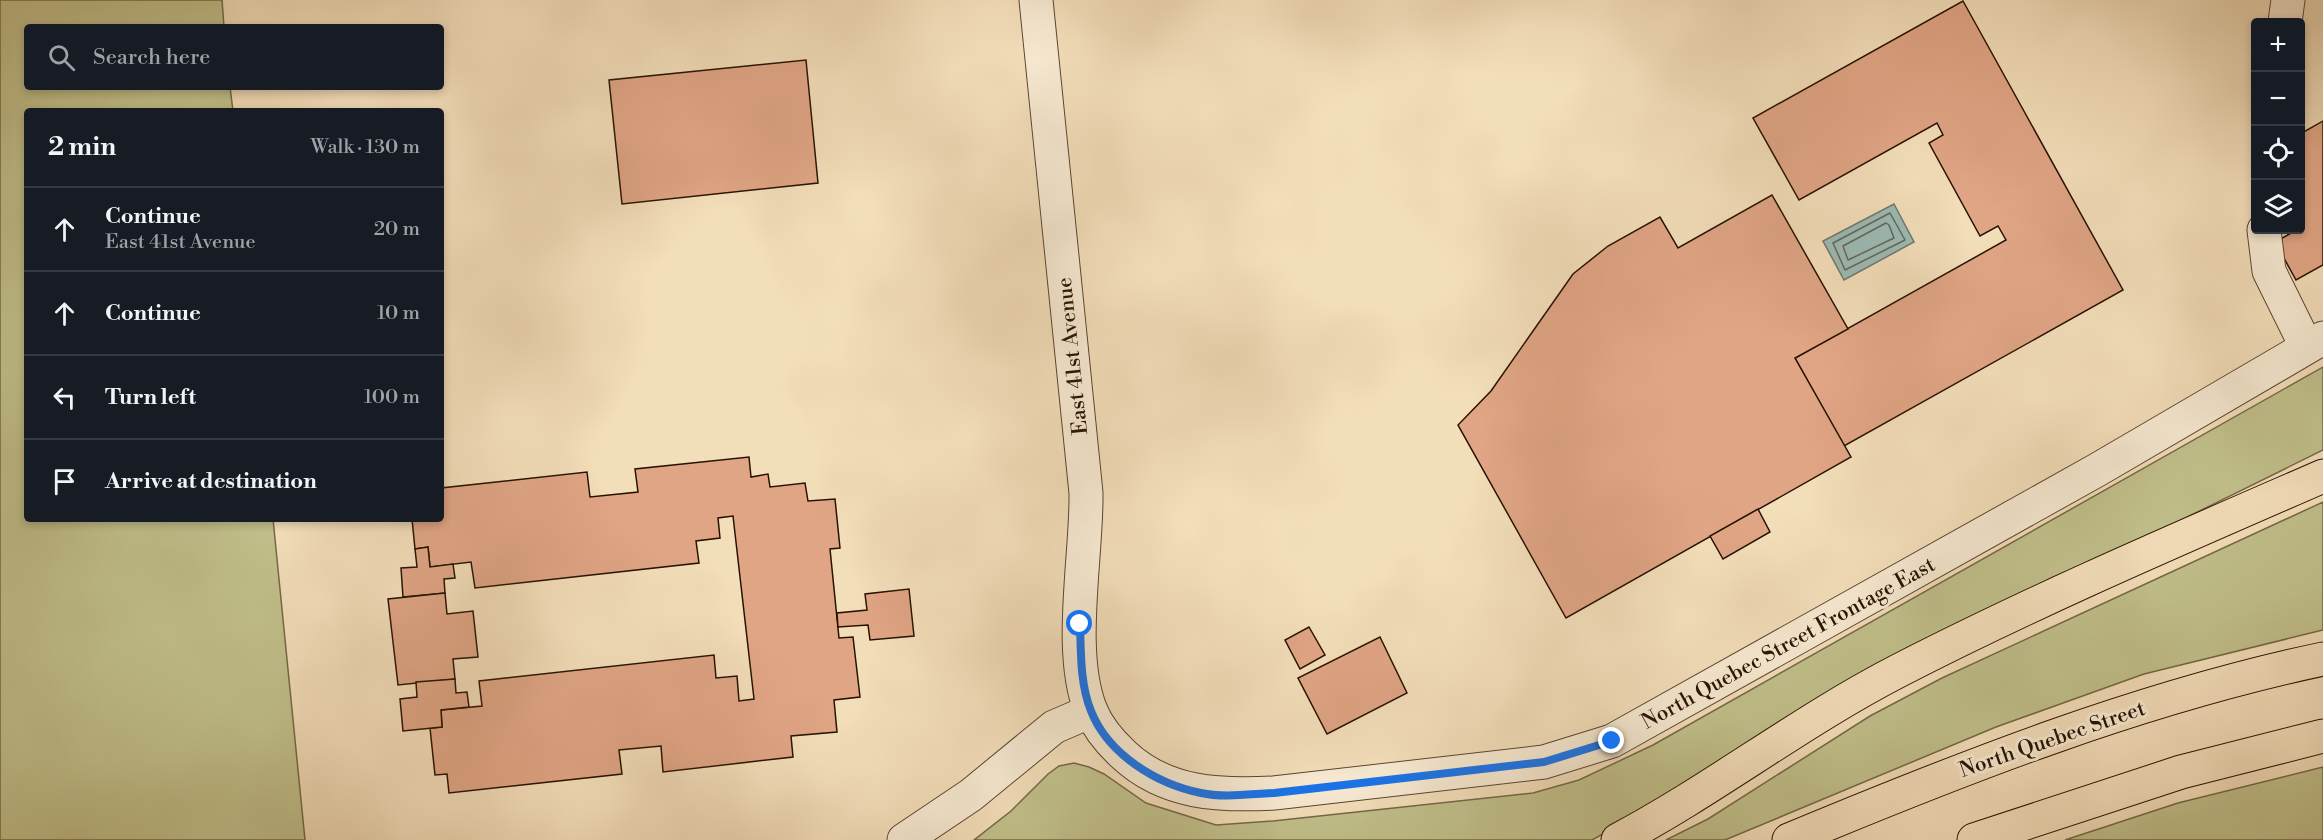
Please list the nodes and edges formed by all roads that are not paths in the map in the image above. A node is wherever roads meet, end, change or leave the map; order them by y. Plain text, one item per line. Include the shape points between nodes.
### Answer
1 (1036, 0) edge
2 (2288, 0) edge
3 (2286, 18) edge
4 (2264, 234) edge
5 (2315, 342) edge
6 (2323, 476) edge
7 (2323, 659) edge
8 (1091, 711) junction
9 (2323, 736) edge
10 (904, 840) edge
11 (1618, 840) edge
12 (1789, 840) edge
13 (1974, 840) edge

1 - 8 street, East 41st Avenue via 1086,493 1080,624 1083,675
2 - 3 street
4 - 5 street via 2269,272
5 - 8 street, North Quebec Street Frontage East via 2097,470 1612,741 1563,757 1505,768 1274,793 1201,793 1168,783 1135,765 1108,740
6 - 11 main road via 1898,671
7 - 12 main road, North Quebec Street via 2101,720 1913,789
8 - 10 street via 1054,728 971,795
9 - 13 main road via 2181,772

